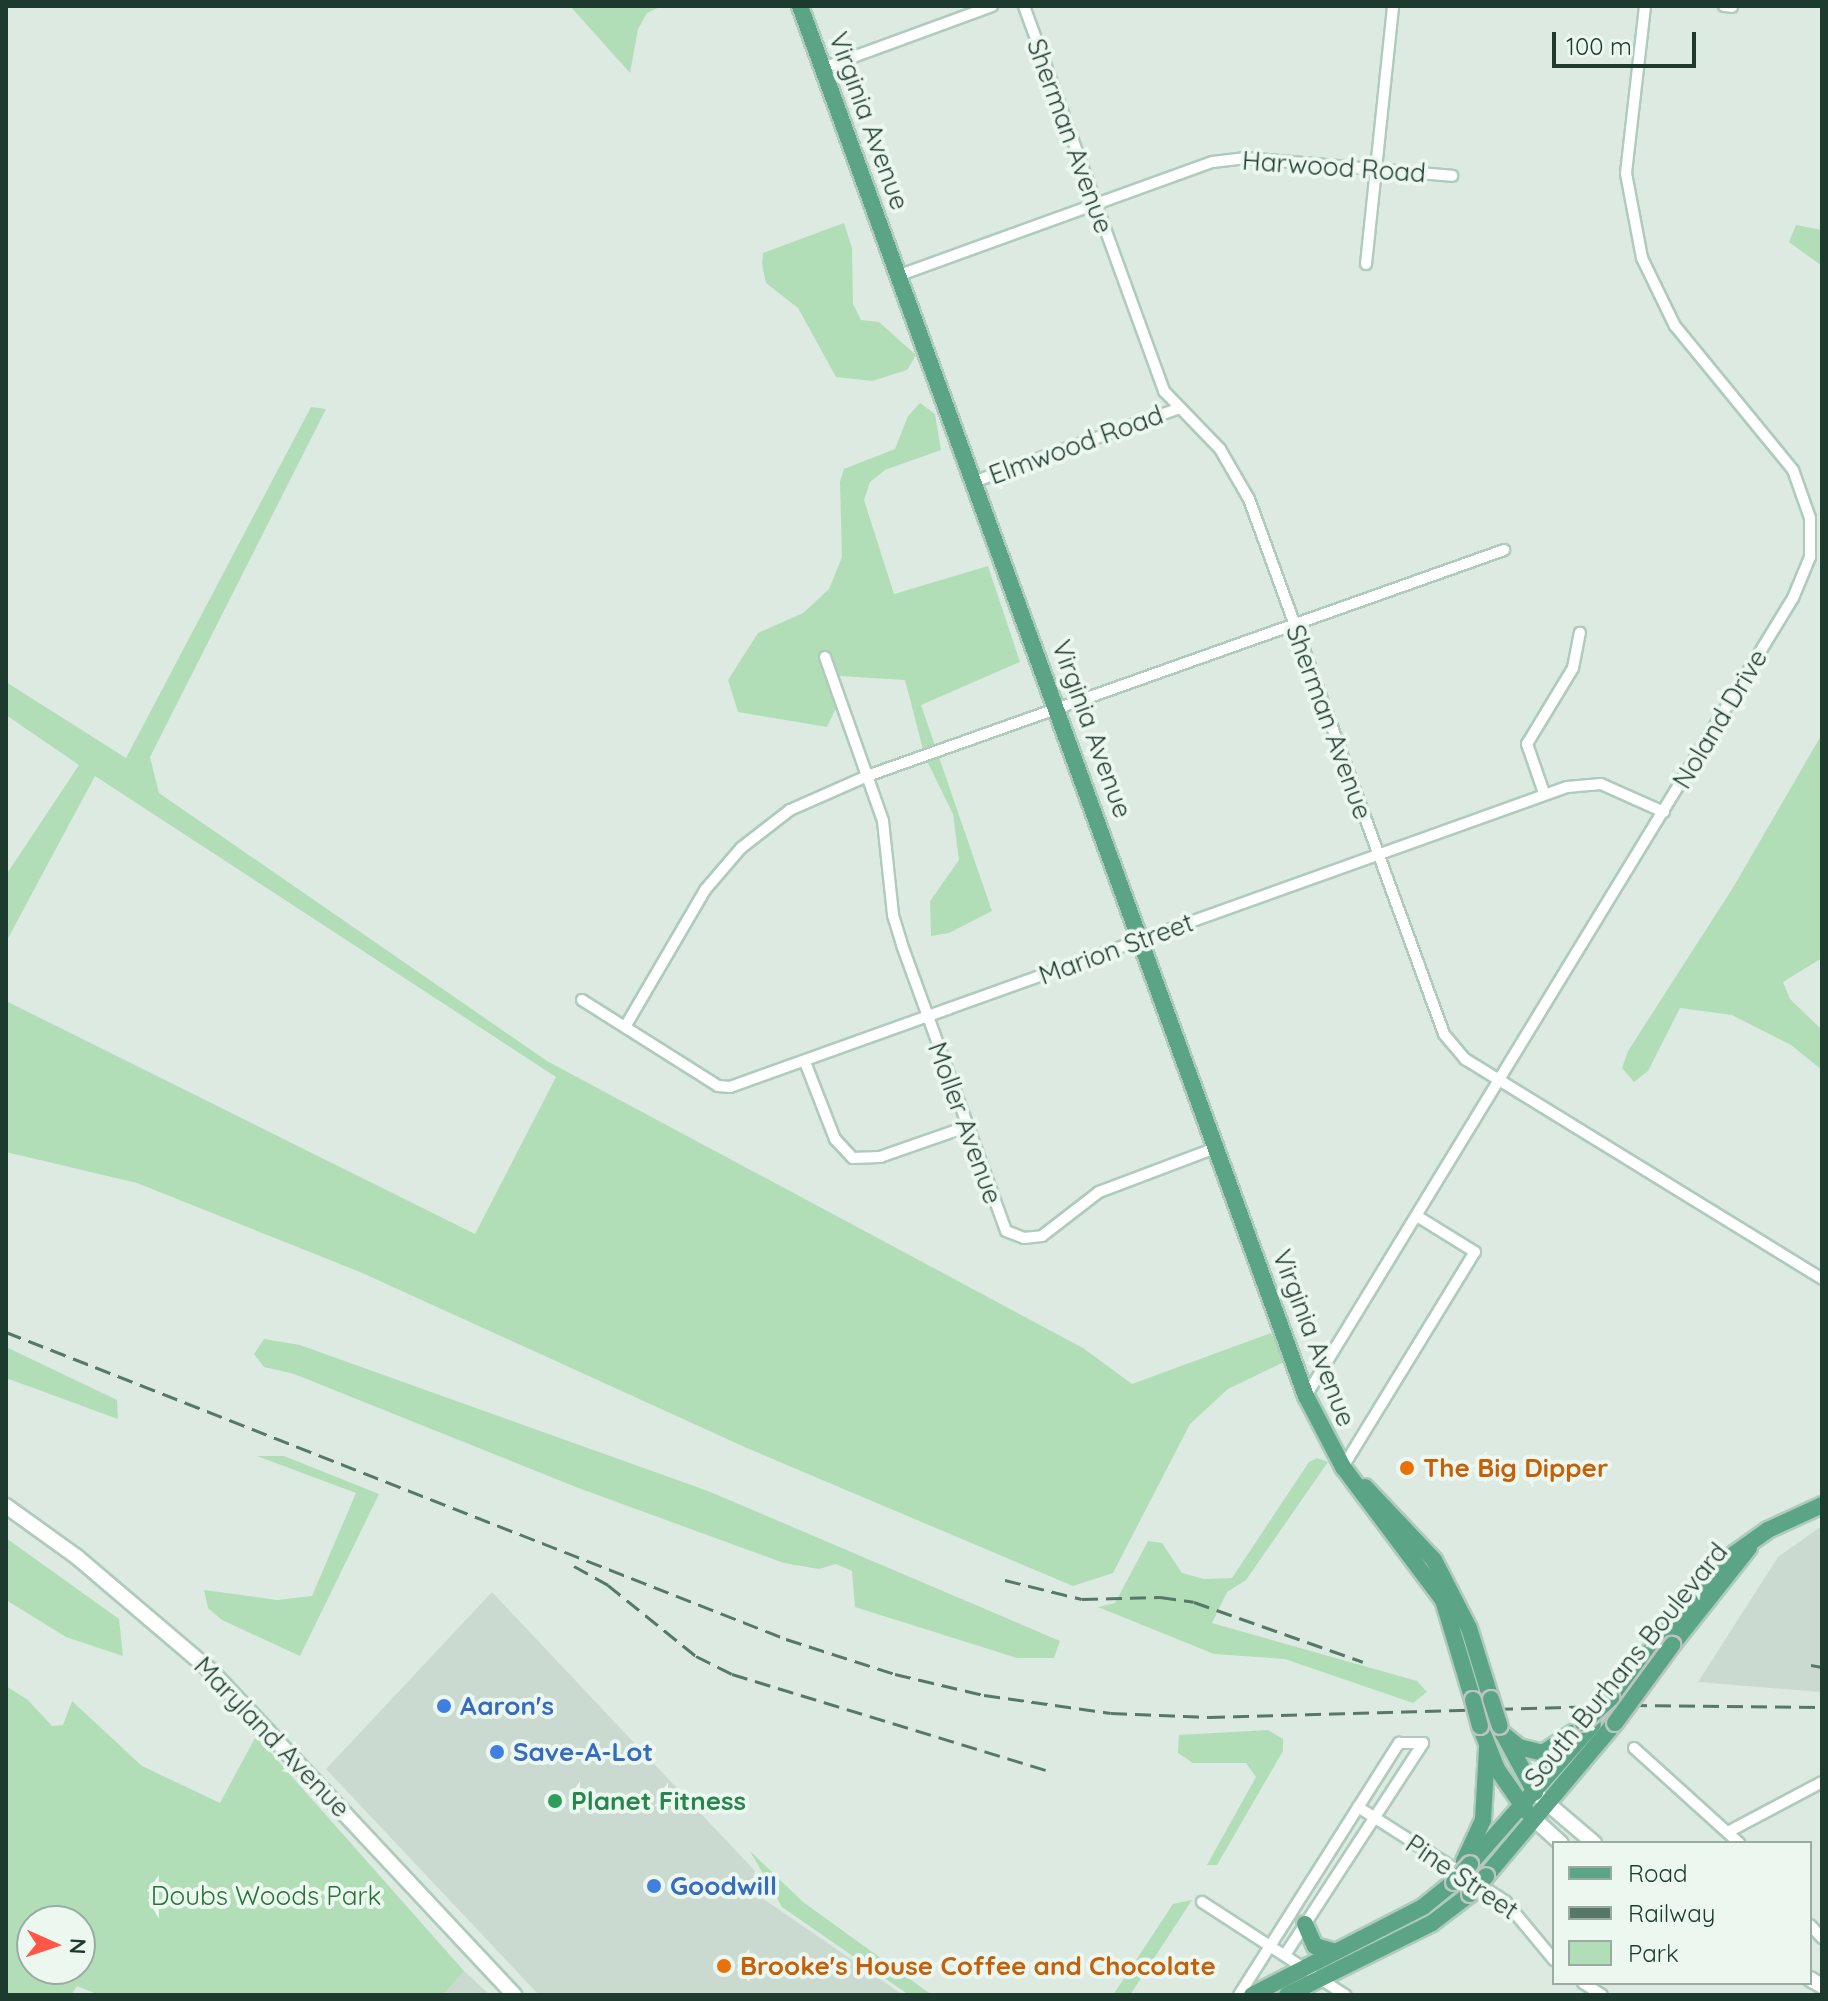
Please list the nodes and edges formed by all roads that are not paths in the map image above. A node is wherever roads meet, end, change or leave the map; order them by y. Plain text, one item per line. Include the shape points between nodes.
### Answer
1 (800, 6) edge
2 (992, 6) edge
3 (1024, 6) edge
4 (1393, 6) edge
5 (1645, 6) edge
6 (1724, 6) edge
7 (1732, 7) edge
8 (823, 68) junction
9 (1375, 169) junction
10 (1452, 176) dead end
11 (1095, 205) junction
12 (1366, 264) dead end
13 (900, 275) junction
14 (1177, 409) junction
15 (976, 481) junction
16 (1504, 550) dead end
17 (1294, 625) junction
18 (1580, 633) dead end
19 (825, 657) dead end
20 (1060, 712) junction
21 (867, 776) junction
22 (1544, 793) junction
23 (1664, 812) junction
24 (1376, 854) junction
25 (1143, 939) junction
26 (582, 1000) dead end
27 (927, 1017) junction
28 (625, 1027) junction
29 (805, 1062) junction
30 (1500, 1081) junction
31 (966, 1127) junction
32 (1218, 1147) junction
33 (1417, 1216) junction
34 (1822, 1279) edge
35 (1306, 1396) junction
36 (1343, 1467) junction
37 (1822, 1505) edge
38 (6, 1506) edge
39 (1667, 1640) junction
40 (1588, 1723) junction
41 (1502, 1730) junction
42 (1487, 1748) junction
43 (1634, 1748) dead end
44 (1822, 1782) edge
45 (1540, 1798) junction
46 (1522, 1806) junction
47 (1358, 1807) junction
48 (1374, 1818) junction
49 (1534, 1819) junction
50 (1728, 1832) junction
51 (1559, 1841) edge
52 (1592, 1841) edge
53 (1737, 1841) edge
54 (1467, 1863) junction
55 (1202, 1902) dead end
56 (1305, 1924) junction
57 (1269, 1944) junction
58 (1333, 1951) junction
59 (1285, 1955) junction
60 (1552, 1958) edge
61 (1303, 1967) junction
62 (1322, 1979) junction
63 (514, 1995) edge
64 (1239, 1995) edge
65 (1252, 1995) edge
66 (1287, 1995) edge
67 (1345, 1995) edge

1 - 8 main road, Virginia Avenue
2 - 8 street
3 - 11 street, Sherman Avenue
4 - 9 street
5 - 23 street, Noland Drive via 1626,173 1642,258 1675,326 1793,470 1807,502 1812,538 1793,598
6 - 7 street
8 - 13 main road, Virginia Avenue
9 - 10 street, Harwood Road
9 - 11 street, Harwood Road via 1228,159
9 - 12 street
11 - 13 street, Harwood Road
11 - 14 street, Sherman Avenue via 1155,370
13 - 15 main road, Virginia Avenue
14 - 15 street, Elmwood Road
14 - 17 street, Sherman Avenue via 1209,436 1240,478
15 - 20 main road, Virginia Avenue
16 - 17 street
17 - 20 street
17 - 24 street, Sherman Avenue
18 - 22 street via 1573,668 1527,744
19 - 21 street, Moller Avenue
20 - 21 street
20 - 25 main road, Virginia Avenue
21 - 27 street, Moller Avenue via 883,821 893,915
21 - 28 street via 790,810 741,848 705,890
22 - 23 street, Marion Street via 1601,784
22 - 24 street, Marion Street
23 - 30 street, Noland Drive
24 - 25 street, Marion Street
24 - 30 street, Sherman Avenue via 1444,1034 1465,1059
25 - 27 street, Marion Street
25 - 32 main road, Virginia Avenue
26 - 28 street, Marion Street
27 - 29 street, Marion Street
27 - 31 street, Moller Avenue
28 - 29 street, Marion Street via 724,1088
29 - 31 street via 835,1139 853,1158 880,1157
30 - 33 street, Noland Drive
30 - 34 street, Sherman Avenue
31 - 32 street, Moller Avenue via 1000,1220 1006,1231 1024,1238 1042,1236 1113,1185
32 - 35 main road, Virginia Avenue
33 - 35 street, Noland Drive
33 - 36 street via 1475,1252
35 - 36 main road, Virginia Avenue
36 - 41 main road, Virginia Avenue, bridge via 1411,1530 1434,1560 1469,1628
36 - 42 main road, Virginia Avenue, bridge via 1443,1600
37 - 39 main road, South Burhans Boulevard via 1754,1540
38 - 63 main road, Maryland Avenue via 89,1567 211,1671
39 - 40 main road, South Burhans Boulevard, bridge
39 - 45 main road, South Burhans Boulevard, bridge via 1615,1723
40 - 41 main road via 1558,1748 1543,1753 1519,1747
40 - 45 main road, South Burhans Boulevard
41 - 45 main road, Virginia Avenue
42 - 46 main road, Virginia Avenue
42 - 54 main road via 1483,1820
43 - 50 street
44 - 50 street
45 - 46 main road
45 - 49 main road, South Burhans Boulevard
45 - 52 main road, Virginia Avenue
46 - 49 main road, Virginia Avenue
46 - 54 main road
47 - 48 street, Pine Street
47 - 48 street via 1399,1743 1423,1743
47 - 57 street
48 - 56 street
48 - 60 street, Pine Street via 1505,1901
49 - 51 main road, Virginia Avenue
49 - 62 main road, South Burhans Boulevard, bridge via 1470,1894 1432,1923
50 - 53 street
54 - 58 main road, bridge via 1439,1896
55 - 57 street
56 - 58 main road via 1315,1946
56 - 59 street
57 - 59 street
57 - 64 street
58 - 61 main road
59 - 61 street
61 - 62 street
61 - 65 main road
62 - 66 main road, South Burhans Boulevard
62 - 67 street

